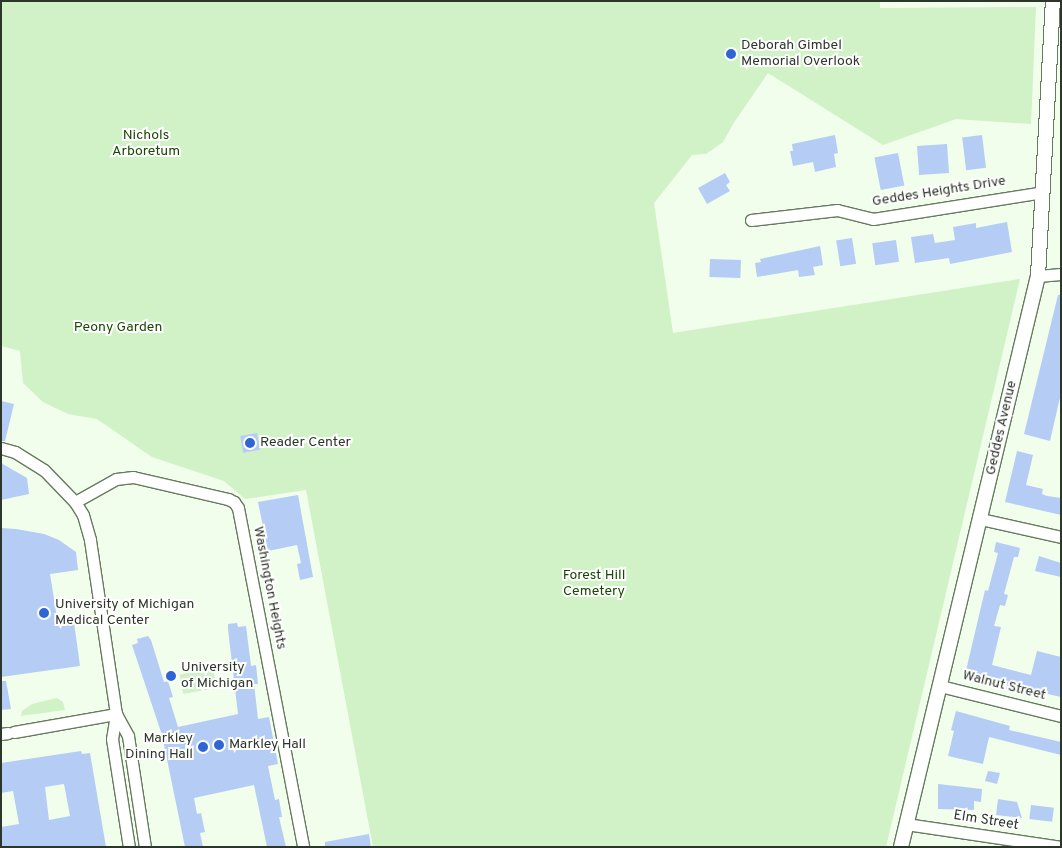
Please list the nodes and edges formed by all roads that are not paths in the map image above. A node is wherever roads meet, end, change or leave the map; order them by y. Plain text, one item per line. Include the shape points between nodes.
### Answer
1 (1053, 1) edge
2 (1043, 192) junction
3 (751, 220) dead end
4 (1061, 274) edge
5 (1038, 276) junction
6 (1, 448) edge
7 (75, 502) junction
8 (981, 519) junction
9 (1061, 537) edge
10 (940, 686) junction
11 (116, 714) junction
12 (1061, 716) edge
13 (8, 733) edge
14 (906, 824) junction
15 (1013, 844) edge
16 (129, 847) edge
17 (145, 847) edge
18 (303, 847) edge
19 (901, 847) edge
20 (1061, 847) edge

1 - 2 main road, Geddes Avenue
2 - 3 street, Geddes Heights Drive via 873,219 837,210
2 - 5 main road, Geddes Avenue
4 - 5 street
5 - 8 main road, Geddes Avenue
6 - 7 street via 15,452 44,470
7 - 11 street via 83,515 90,540
7 - 18 street, Washington Heights via 116,479 133,478 228,499 238,508
8 - 9 street
8 - 10 main road, Geddes Avenue
10 - 12 street, Walnut Street
10 - 14 main road, Geddes Avenue
11 - 13 street
11 - 16 street via 112,739
11 - 17 street via 128,736
14 - 15 street, Elm Street
14 - 19 main road, Geddes Avenue
15 - 20 street, Elm Street

